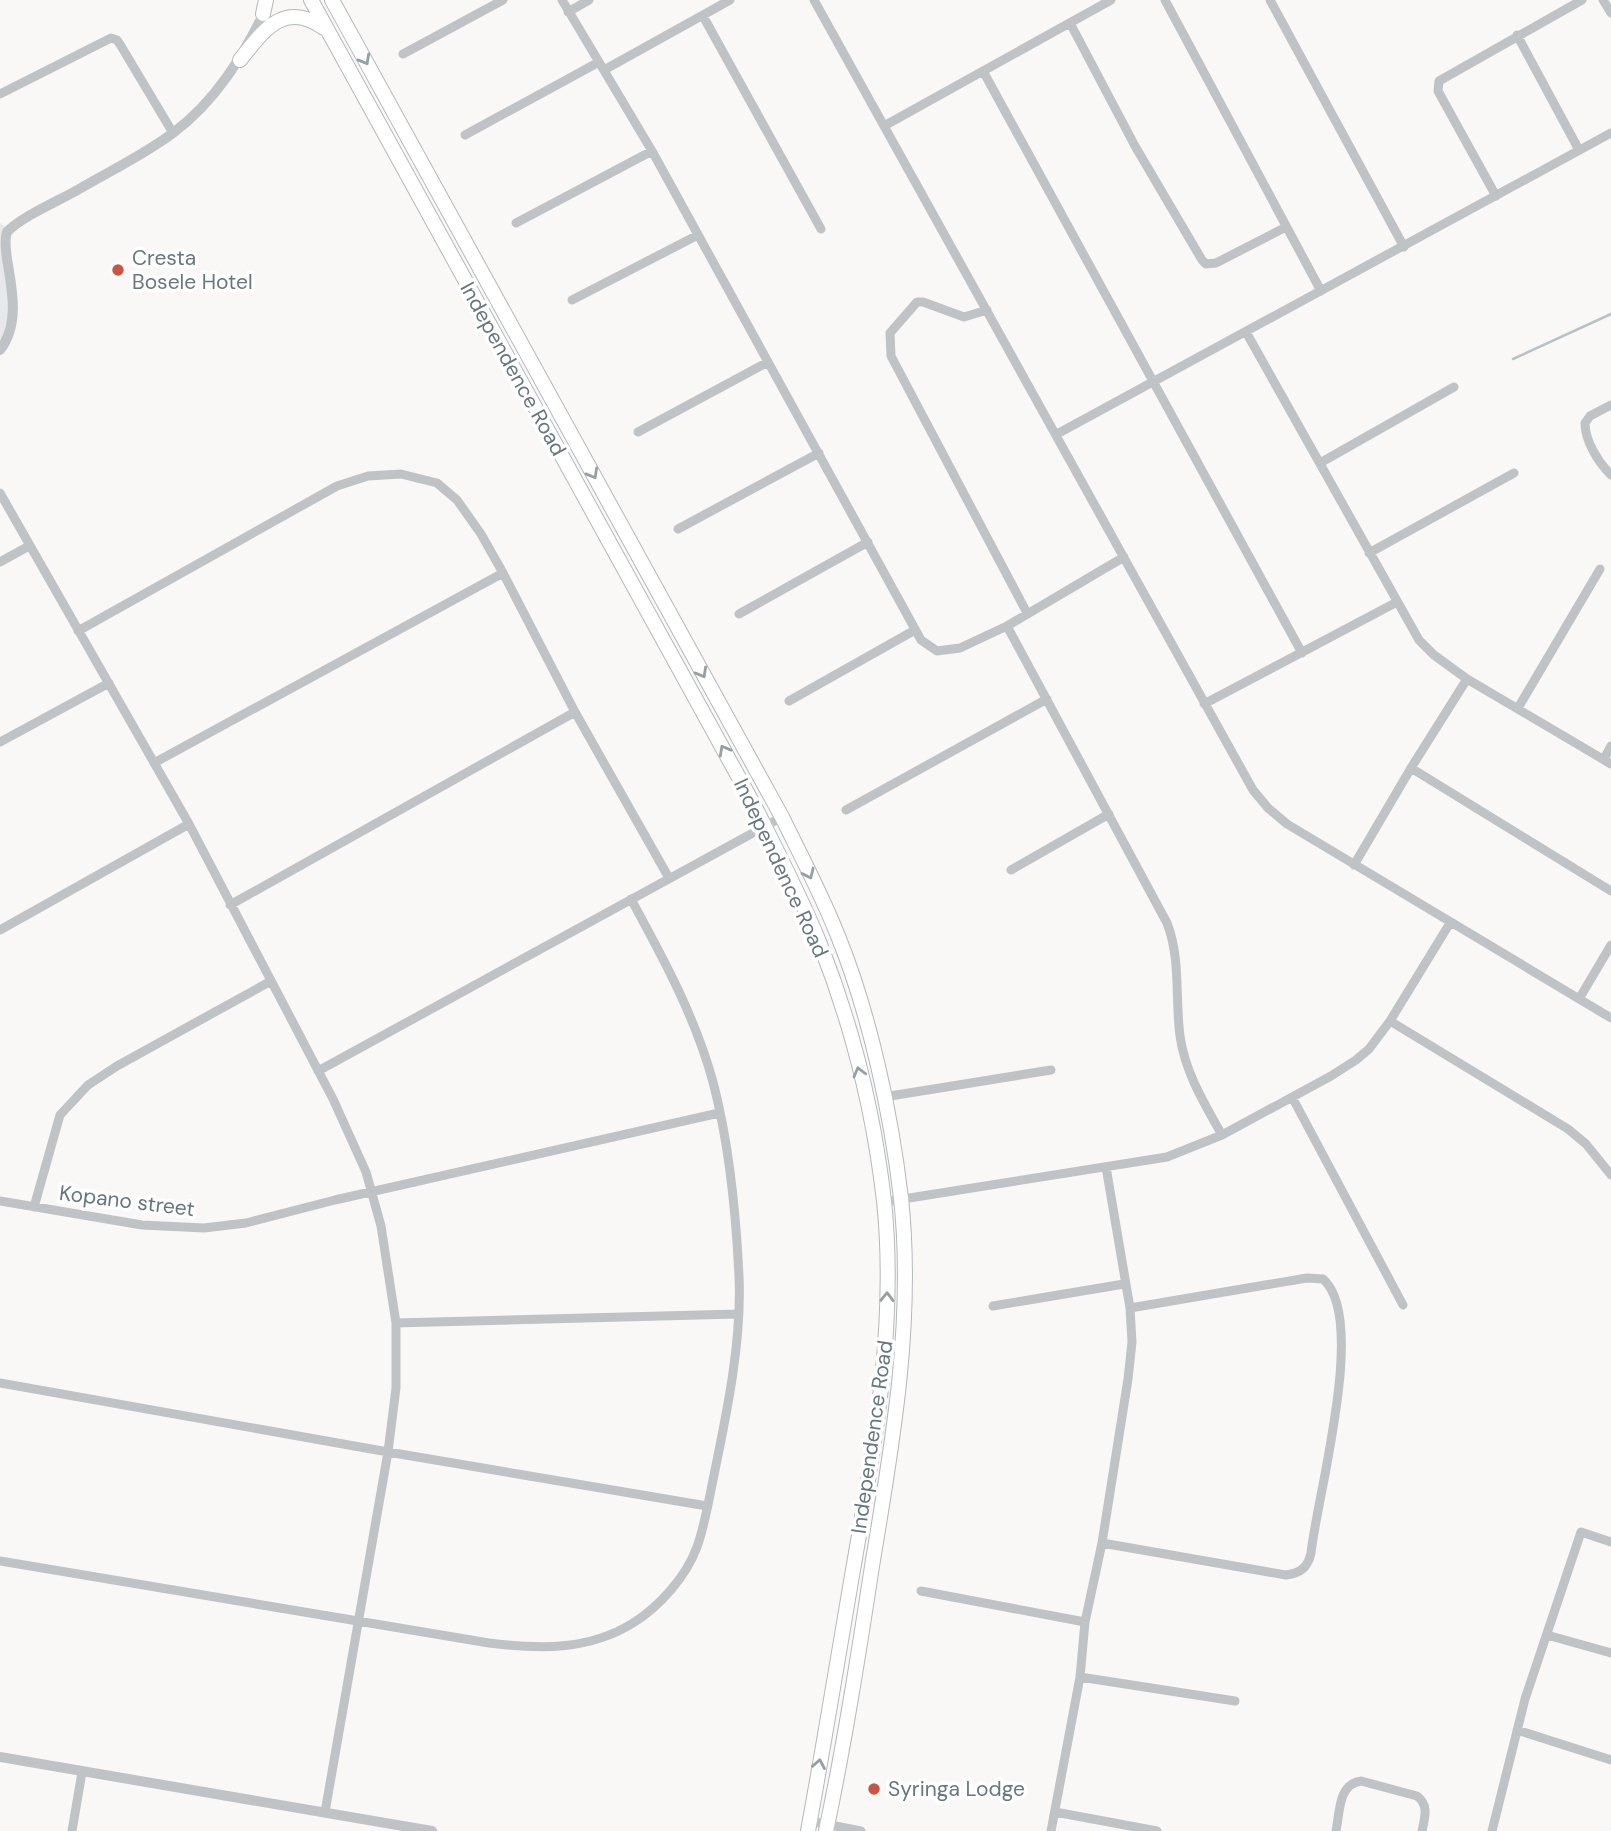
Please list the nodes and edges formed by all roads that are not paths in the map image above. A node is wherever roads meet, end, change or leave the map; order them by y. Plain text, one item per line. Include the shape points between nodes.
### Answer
1 (311, 0) edge
2 (332, 0) edge
3 (503, 0) edge
4 (562, 0) edge
5 (589, 0) edge
6 (730, 0) edge
7 (814, 0) edge
8 (1109, 0) edge
9 (1165, 0) edge
10 (1270, 0) edge
11 (1582, 0) edge
12 (1604, 0) edge
13 (267, 5) edge
14 (568, 12) junction
15 (1611, 13) edge
16 (703, 16) junction
17 (1070, 23) junction
18 (328, 31) junction
19 (1517, 36) junction
20 (403, 54) dead end
21 (240, 60) junction
22 (601, 66) junction
23 (983, 71) junction
24 (0, 94) edge
25 (884, 126) junction
26 (1611, 132) edge
27 (173, 133) junction
28 (465, 135) dead end
29 (1580, 150) junction
30 (652, 151) junction
31 (1496, 196) junction
32 (516, 223) dead end
33 (1286, 227) junction
34 (3, 229) edge
35 (821, 229) dead end
36 (698, 235) junction
37 (1404, 247) junction
38 (1321, 290) junction
39 (572, 300) dead end
40 (987, 310) junction
41 (1246, 332) junction
42 (0, 351) edge
43 (768, 362) junction
44 (1152, 383) junction
45 (1454, 387) dead end
46 (1611, 405) edge
47 (638, 432) dead end
48 (1057, 434) junction
49 (819, 453) junction
50 (1320, 463) junction
51 (1514, 473) dead end
52 (1611, 475) edge
53 (0, 493) edge
54 (678, 529) dead end
55 (868, 542) junction
56 (29, 546) junction
57 (1369, 553) junction
58 (1124, 557) junction
59 (0, 562) edge
60 (1600, 569) dead end
61 (503, 573) junction
62 (1397, 602) junction
63 (1027, 613) junction
64 (739, 614) dead end
65 (1007, 626) junction
66 (915, 630) junction
67 (78, 631) junction
68 (1302, 653) junction
69 (1467, 679) junction
70 (108, 683) junction
71 (1047, 699) junction
72 (789, 701) dead end
73 (1204, 704) junction
74 (1518, 708) junction
75 (575, 712) junction
76 (1, 738) edge
77 (1611, 746) edge
78 (1607, 762) edge
79 (154, 763) junction
80 (1411, 768) junction
81 (846, 810) dead end
82 (1110, 814) junction
83 (782, 817) junction
84 (189, 824) junction
85 (765, 826) junction
86 (1354, 865) junction
87 (1011, 870) dead end
88 (669, 878) junction
89 (1611, 891) edge
90 (631, 899) junction
91 (230, 905) junction
92 (1450, 923) junction
93 (0, 930) edge
94 (1611, 946) edge
95 (271, 981) junction
96 (1579, 999) junction
97 (1611, 1018) edge
98 (1390, 1020) junction
99 (1051, 1070) dead end
100 (318, 1071) junction
101 (884, 1097) junction
102 (1292, 1097) junction
103 (719, 1113) junction
104 (1222, 1135) junction
105 (1106, 1167) junction
106 (1611, 1175) edge
107 (373, 1193) junction
108 (901, 1200) junction
109 (0, 1201) edge
110 (884, 1202) junction
111 (34, 1207) junction
112 (1125, 1284) junction
113 (1403, 1304) dead end
114 (993, 1306) dead end
115 (1130, 1308) junction
116 (738, 1314) junction
117 (397, 1323) junction
118 (0, 1383) edge
119 (388, 1452) junction
120 (707, 1506) junction
121 (1102, 1542) junction
122 (1611, 1542) edge
123 (0, 1561) edge
124 (920, 1591) dead end
125 (359, 1622) junction
126 (1085, 1622) junction
127 (1547, 1635) junction
128 (1611, 1653) edge
129 (1080, 1677) junction
130 (1235, 1701) dead end
131 (1517, 1730) junction
132 (0, 1758) edge
133 (1611, 1760) edge
134 (82, 1772) junction
135 (325, 1812) junction
136 (1055, 1812) junction
137 (809, 1826) edge
138 (827, 1828) edge
139 (72, 1831) edge
140 (432, 1831) edge
141 (861, 1831) edge
142 (1051, 1831) edge
143 (1157, 1831) edge
144 (1336, 1831) edge
145 (1422, 1831) edge
146 (1492, 1831) edge

1 - 18 main road, Independence Road
2 -> 83 main road, Independence Road
3 - 20 street
4 - 14 street
5 - 14 street
6 - 16 street
7 - 25 street
8 - 17 street
9 - 33 street
10 - 37 street
11 - 19 street
12 - 15 street
13 - 21 street
14 - 22 street
16 - 22 street
16 - 35 street
17 - 23 street
17 - 33 street via 1206,264
18 - 21 main road via 303,16 282,17 271,23
85 -> 18 main road, Independence Road
19 - 29 street
19 - 31 street via 1437,86
21 - 27 street via 198,112
22 - 28 street
22 - 30 street
23 - 25 street
23 - 44 street
24 - 27 street via 111,38 121,46
25 - 40 street
26 - 29 street
27 - 34 street
29 - 31 street
30 - 32 street
30 - 36 street
31 - 37 street
33 - 38 street
34 - 42 street via 13,309 10,332
36 - 39 street
36 - 43 street
37 - 38 street
38 - 41 street
40 - 48 street
40 - 63 street via 964,317 917,302 890,333 891,356
41 - 44 street
41 - 50 street
43 - 47 street
43 - 49 street
44 - 48 street
44 - 68 street
45 - 50 street
46 - 52 street via 1585,422 1595,454
48 - 58 street
49 - 54 street
49 - 55 street
50 - 57 street
51 - 57 street
53 - 56 street
55 - 64 street
55 - 66 street
56 - 59 street
56 - 67 street
57 - 62 street
58 - 63 street
58 - 73 street
60 - 74 street
61 - 67 street via 481,534 444,488 401,474 369,476 303,503
61 - 75 street
61 - 79 street
62 - 68 street
62 - 69 street via 1419,639
63 - 65 street
65 - 66 street via 949,651 928,648
65 - 71 street
66 - 72 street
67 - 70 street
68 - 73 street
69 - 74 street
69 - 80 street
70 - 76 street
70 - 79 street
71 - 81 street
71 - 82 street
73 - 86 street via 1242,774 1268,808
74 - 78 street
75 - 88 street
75 - 91 street
77 - 78 street
79 - 84 street
80 - 86 street
80 - 89 street
82 - 87 street
82 - 104 street via 1170,930 1185,1060
83 - 85 street
83 -> 101 main road, Independence Road via 856,984
84 - 91 street
84 - 93 street
85 - 88 street
110 -> 85 main road, Independence Road via 873,1132 837,992 820,944
86 - 92 street
88 - 90 street
90 - 100 street
90 - 103 street via 690,1013
91 - 95 street
92 - 96 street
92 - 98 street
94 - 96 street
95 - 100 street
95 - 111 street via 88,1085 61,1115
96 - 97 street
98 - 102 street via 1356,1060
98 - 106 street via 1568,1129
99 - 101 street
100 - 107 street
101 - 108 main road, Independence Road
102 - 104 street
102 - 113 street
103 - 107 street, Kopano street
103 - 116 street via 731,1178
104 - 105 street via 1167,1157
105 - 108 street
105 - 112 street
107 - 111 street, Kopano street via 246,1223 204,1228 142,1225
107 - 117 street
108 - 110 street
108 - 138 main road, Independence Road via 904,1306 900,1380
109 - 111 street, Kopano street
137 -> 110 main road, Independence Road via 884,1376
112 - 114 street
112 - 115 street
115 - 121 street via 1128,1379
115 - 121 street via 1323,1279 1335,1293 1342,1372 1311,1553 1304,1569 1286,1576
116 - 117 street
116 - 120 street via 722,1436
117 - 119 street via 396,1388
118 - 119 street
119 - 120 street
119 - 125 street
120 - 125 street via 696,1548 677,1581 634,1623 595,1641 547,1648 512,1646
121 - 126 street
122 - 127 street via 1581,1532
123 - 125 street
124 - 126 street
125 - 135 street
126 - 129 street
127 - 128 street
127 - 131 street
129 - 130 street
129 - 136 street
131 - 133 street
131 - 146 street
132 - 134 street
134 - 135 street
134 - 139 street
135 - 140 street
136 - 142 street
136 - 143 street
137 - 138 street
138 - 141 street
144 - 145 street via 1343,1792 1362,1781 1421,1799 1426,1809

